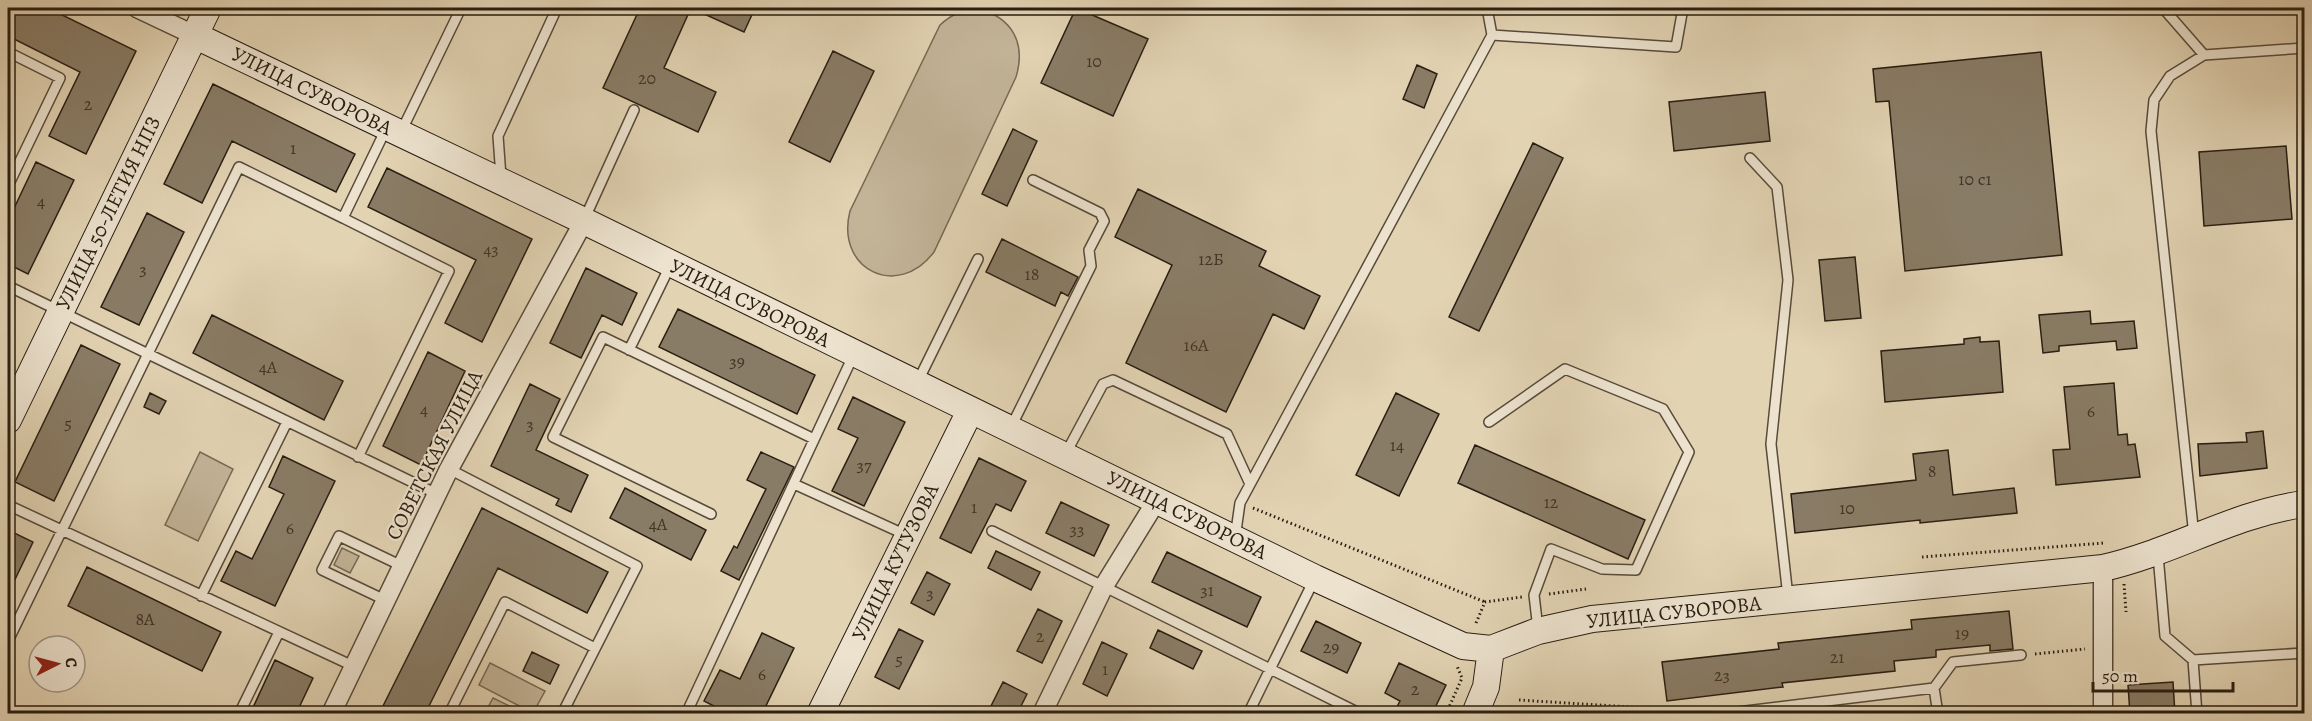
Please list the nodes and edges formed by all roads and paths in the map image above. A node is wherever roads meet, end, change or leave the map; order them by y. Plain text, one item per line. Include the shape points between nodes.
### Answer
1 (138, 8) edge
2 (208, 8) edge
3 (557, 8) edge
4 (1487, 8) edge
5 (1683, 8) edge
6 (2163, 8) edge
7 (457, 9) edge
8 (194, 35) junction
9 (1492, 35) junction
10 (2304, 48) edge
11 (8, 52) edge
12 (2204, 55) junction
13 (634, 110) dead end
14 (394, 130) junction
15 (1750, 158) dead end
16 (1033, 180) dead end
17 (501, 182) junction
18 (8, 186) edge
19 (343, 218) junction
20 (584, 221) junction
21 (978, 259) dead end
22 (671, 264) junction
23 (8, 286) edge
24 (60, 311) junction
25 (629, 350) junction
26 (148, 354) junction
27 (854, 354) junction
28 (916, 384) junction
29 (970, 411) junction
30 (8, 420) edge
31 (287, 422) junction
32 (1489, 422) dead end
33 (1010, 430) junction
34 (814, 439) junction
35 (358, 457) junction
36 (1065, 457) junction
37 (449, 470) junction
38 (794, 484) junction
39 (1250, 484) junction
40 (437, 494) junction
41 (1157, 500) junction
42 (1240, 502) junction
43 (2304, 504) edge
44 (8, 505) edge
45 (711, 514) dead end
46 (61, 531) junction
47 (992, 531) dead end
48 (908, 535) junction
49 (1235, 538) junction
50 (2194, 538) junction
51 (2109, 543) dead end
52 (2158, 554) junction
53 (1922, 557) dead end
54 (402, 566) junction
55 (2113, 575) junction
56 (1315, 578) junction
57 (1104, 586) junction
58 (201, 596) junction
59 (385, 600) junction
60 (1788, 600) junction
61 (1485, 602) dead end
62 (2126, 612) dead end
63 (279, 632) junction
64 (1538, 632) junction
65 (8, 641) edge
66 (2104, 647) junction
67 (595, 648) junction
68 (1491, 649) junction
69 (2304, 653) edge
70 (2021, 655) joint
71 (2193, 660) junction
72 (1455, 663) dead end
73 (353, 666) junction
74 (1270, 669) junction
75 (1935, 688) junction
76 (1519, 700) dead end
77 (1721, 713) edge
78 (239, 714) edge
79 (331, 714) edge
80 (449, 714) edge
81 (562, 714) edge
82 (686, 714) edge
83 (820, 714) edge
84 (1042, 714) edge
85 (1248, 714) edge
86 (1360, 714) edge
87 (1446, 714) edge
88 (1475, 714) edge
89 (1938, 714) edge
90 (2103, 714) edge
91 (2197, 714) edge

1 - 8 street, УЛИЦА СУВОРОВА
2 - 8 main road, УЛИЦА 50-ЛЕТИЯ НПЗ
3 - 17 lane via 498,136
4 - 9 lane
5 - 9 lane via 1676,47
6 - 12 lane
7 - 14 lane
8 - 14 main road, УЛИЦА СУВОРОВА
8 - 24 main road, УЛИЦА 50-ЛЕТИЯ НПЗ
9 - 39 lane
10 - 12 lane
11 - 18 lane via 60,78
12 - 50 lane via 2170,76 2154,100 2151,131
13 - 20 lane
14 - 17 main road, УЛИЦА СУВОРОВА
14 - 19 lane
15 - 60 lane via 1777,187 1788,280 1771,444
16 - 33 lane via 1100,213 1104,222 1089,250 1091,266
17 - 20 main road, УЛИЦА СУВОРОВА
19 - 26 lane via 239,167
19 - 35 lane via 449,271
20 - 22 main road, УЛИЦА СУВОРОВА
20 - 37 street, СОВЕТСКАЯ УЛИЦА
21 - 28 lane
22 - 25 lane
22 - 27 main road, УЛИЦА СУВОРОВА
23 - 24 lane
24 - 26 lane
24 - 30 main road, УЛИЦА 50-ЛЕТИЯ НПЗ
25 - 34 lane
25 - 45 lane via 603,337 553,437
26 - 31 lane
26 - 46 lane
27 - 28 main road, УЛИЦА СУВОРОВА
27 - 34 lane
28 - 29 main road, УЛИЦА СУВОРОВА
29 - 33 main road, УЛИЦА СУВОРОВА
29 - 48 main road, УЛИЦА КУТУЗОВА
31 - 35 lane
31 - 58 lane
32 - 64 lane via 1565,369 1663,409 1689,452 1636,570 1602,569 1551,549 1534,595
33 - 36 main road, УЛИЦА СУВОРОВА
34 - 38 lane
35 - 40 lane
36 - 39 lane via 1103,384 1113,380 1227,434
36 - 41 main road, УЛИЦА СУВОРОВА
37 - 40 street, СОВЕТСКАЯ УЛИЦА
37 - 67 lane via 637,566
38 - 48 lane
38 - 82 lane
39 - 42 lane
40 - 54 street, СОВЕТСКАЯ УЛИЦА
41 - 49 main road, УЛИЦА СУВОРОВА
41 - 57 street
42 - 49 lane
42 - 61 path
43 - 50 main road, УЛИЦА СУВОРОВА via 2227,523
44 - 46 lane
46 - 58 lane
46 - 65 lane
47 - 57 lane
48 - 83 main road, УЛИЦА КУТУЗОВА
49 - 56 main road, УЛИЦА СУВОРОВА
50 - 52 main road, УЛИЦА СУВОРОВА
51 - 53 path
52 - 55 main road, УЛИЦА СУВОРОВА
52 - 71 lane via 2165,636
54 - 59 street, СОВЕТСКАЯ УЛИЦА
54 - 59 lane via 339,536 322,570
55 - 60 main road, УЛИЦА СУВОРОВА
55 - 62 path
55 - 66 street
56 - 68 main road, УЛИЦА СУВОРОВА via 1463,646
56 - 74 lane
57 - 74 lane
57 - 84 street
58 - 63 lane
59 - 73 street, СОВЕТСКАЯ УЛИЦА
60 - 64 main road, УЛИЦА СУВОРОВА via 1592,619
63 - 73 lane
63 - 78 lane
64 - 68 main road, УЛИЦА СУВОРОВА
66 - 70 path
66 - 90 street
67 - 80 lane via 505,602
67 - 81 lane
68 - 88 main road via 1486,687
69 - 71 lane
70 - 75 lane via 1953,662
71 - 91 lane
72 - 87 path via 1462,678
73 - 79 street, СОВЕТСКАЯ УЛИЦА
74 - 85 lane
74 - 86 lane
75 - 77 lane
75 - 89 lane
76 - 77 path

